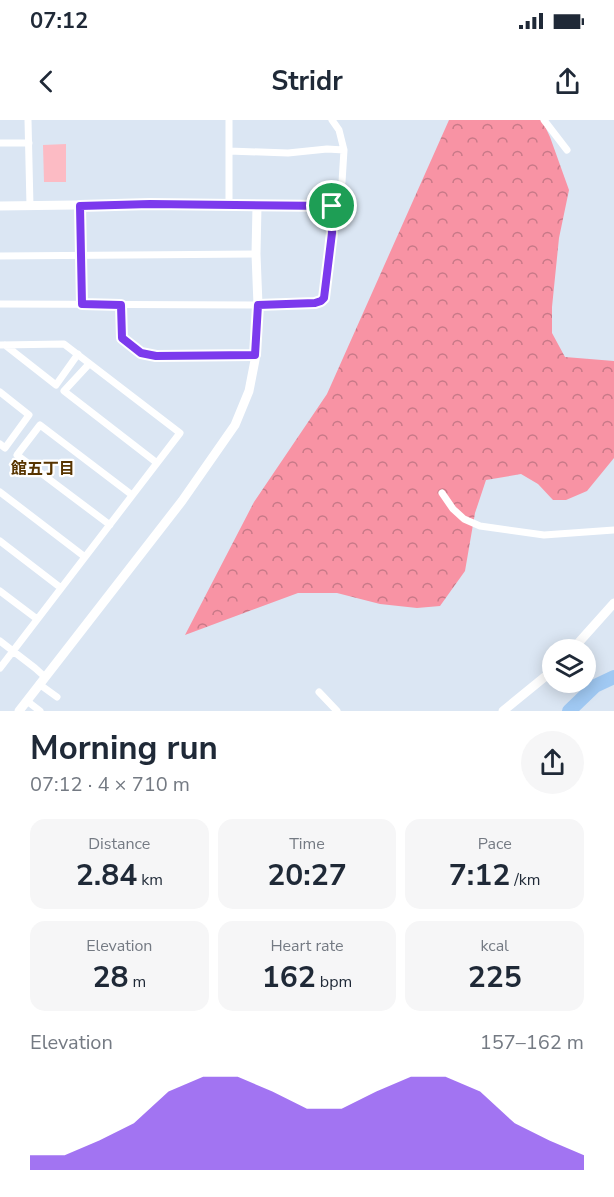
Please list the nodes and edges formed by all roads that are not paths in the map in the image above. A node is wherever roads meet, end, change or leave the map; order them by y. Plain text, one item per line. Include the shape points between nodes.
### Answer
1 (28, 120) edge
2 (230, 120) edge
3 (332, 120) edge
4 (544, 120) edge
5 (0, 143) edge
6 (28, 143) junction
7 (344, 150) junction
8 (567, 150) dead end
9 (229, 151) junction
10 (229, 205) junction
11 (0, 206) edge
12 (30, 206) junction
13 (80, 206) junction
14 (257, 206) junction
15 (332, 206) junction
16 (256, 254) junction
17 (0, 256) edge
18 (82, 256) junction
19 (0, 304) edge
20 (82, 304) junction
21 (121, 305) junction
22 (258, 305) junction
23 (2, 345) edge
24 (78, 354) junction
25 (255, 355) junction
26 (89, 364) junction
27 (0, 392) edge
28 (0, 444) edge
29 (157, 463) junction
30 (0, 492) edge
31 (442, 493) dead end
32 (132, 495) junction
33 (110, 525) junction
34 (614, 530) edge
35 (0, 541) edge
36 (85, 557) junction
37 (61, 588) junction
38 (0, 591) edge
39 (614, 603) edge
40 (37, 619) junction
41 (582, 639) edge
42 (0, 641) edge
43 (13, 651) junction
44 (0, 668) edge
45 (542, 679) edge
46 (42, 681) junction
47 (319, 692) dead end
48 (57, 697) dead end
49 (27, 701) junction
50 (19, 711) edge
51 (40, 711) edge
52 (337, 711) edge
53 (503, 711) edge

1 - 6 street
2 - 9 street
3 - 7 street
4 - 8 street
5 - 6 street
6 - 12 street
7 - 9 street
7 - 15 street via 342,183
9 - 10 street
10 - 13 street
10 - 14 street
11 - 12 street
12 - 13 street
13 - 18 street
14 - 15 street
14 - 16 street
15 - 22 street via 324,298 315,303
16 - 18 street
16 - 22 street
17 - 18 street
18 - 20 street
19 - 20 street
20 - 21 street
21 - 22 street
21 - 25 street via 122,338 141,353
22 - 25 street
23 - 24 street via 64,344
23 - 24 street via 56,385
24 - 26 street
25 - 46 street via 249,391 228,435 182,501
26 - 29 street via 180,433
26 - 29 street via 64,392
27 - 28 street via 29,415 5,448
29 - 32 street
30 - 36 street
31 - 34 street via 464,519 480,526 544,535
32 - 33 street
32 - 33 street via 40,425 17,454
33 - 36 street
35 - 37 street
36 - 37 street
37 - 40 street
38 - 40 street
39 - 41 street
40 - 43 street
42 - 43 street
43 - 44 street
43 - 46 street
45 - 53 street
46 - 48 street
46 - 49 street
47 - 52 street
49 - 50 street
49 - 51 street

